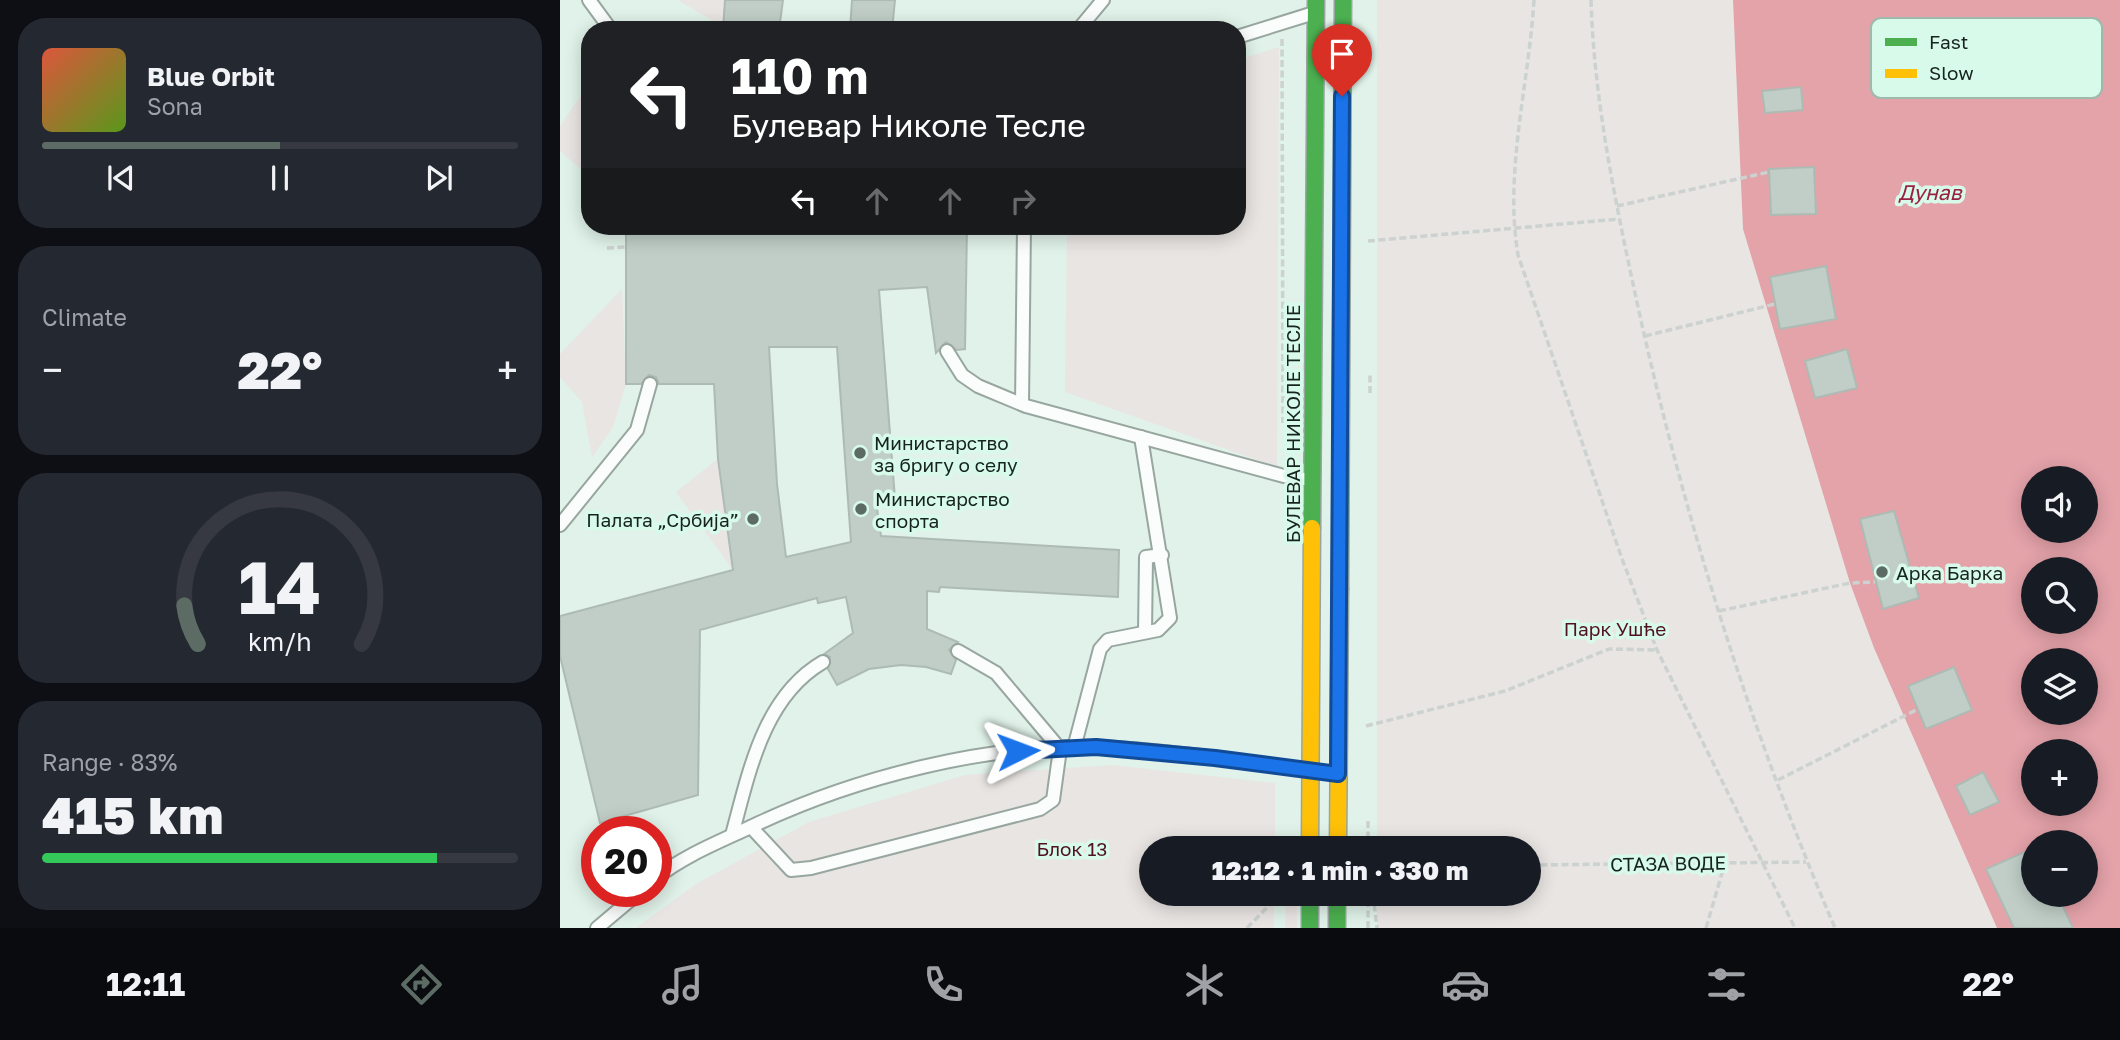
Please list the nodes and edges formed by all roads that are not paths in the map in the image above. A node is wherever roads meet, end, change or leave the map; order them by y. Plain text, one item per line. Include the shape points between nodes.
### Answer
1 (589, 0) edge
2 (1103, 0) edge
3 (1316, 6) edge
4 (1343, 7) edge
5 (604, 21) edge
6 (1086, 21) edge
7 (1246, 34) edge
8 (1024, 235) edge
9 (947, 351) dead end
10 (650, 384) dead end
11 (1022, 404) junction
12 (1142, 437) junction
13 (1313, 480) junction
14 (1340, 483) junction
15 (560, 524) edge
16 (1162, 555) junction
17 (1145, 632) junction
18 (958, 651) dead end
19 (824, 662) dead end
20 (1074, 748) junction
21 (1060, 749) junction
22 (1311, 771) junction
23 (1338, 774) junction
24 (751, 827) junction
25 (732, 835) junction
26 (1310, 836) edge
27 (1338, 836) edge
28 (672, 866) edge
29 (1310, 906) edge
30 (1337, 906) edge
31 (622, 907) edge
32 (597, 928) edge
33 (1310, 928) edge
34 (1337, 928) edge

1 - 5 lane
2 - 6 lane
3 - 4 lane
3 - 7 lane
3 - 13 main road, БУЛЕВАР НИКОЛЕ ТЕСЛЕ
4 - 14 main road
8 - 11 lane
9 - 11 lane via 962,375
10 - 15 lane via 637,430
11 - 12 lane
12 - 13 lane
12 - 16 lane
13 - 14 lane
13 - 22 main road, БУЛЕВАР НИКОЛЕ ТЕСЛЕ
14 - 23 main road
16 - 17 lane via 1146,558
16 - 17 lane via 1170,618 1158,630
17 - 20 lane via 1108,639 1100,649
18 - 21 lane via 996,673
19 - 25 lane via 785,696 756,748
20 - 21 lane
20 - 22 lane via 1215,758
21 - 24 lane via 996,752 901,774 805,802
21 - 24 lane via 1053,800 1040,809 811,868 791,870
22 - 23 lane
22 - 26 main road, БУЛЕВАР НИКОЛЕ ТЕСЛЕ
23 - 27 main road
24 - 25 lane
25 - 28 lane
29 - 33 main road
30 - 34 main road
31 - 32 lane

